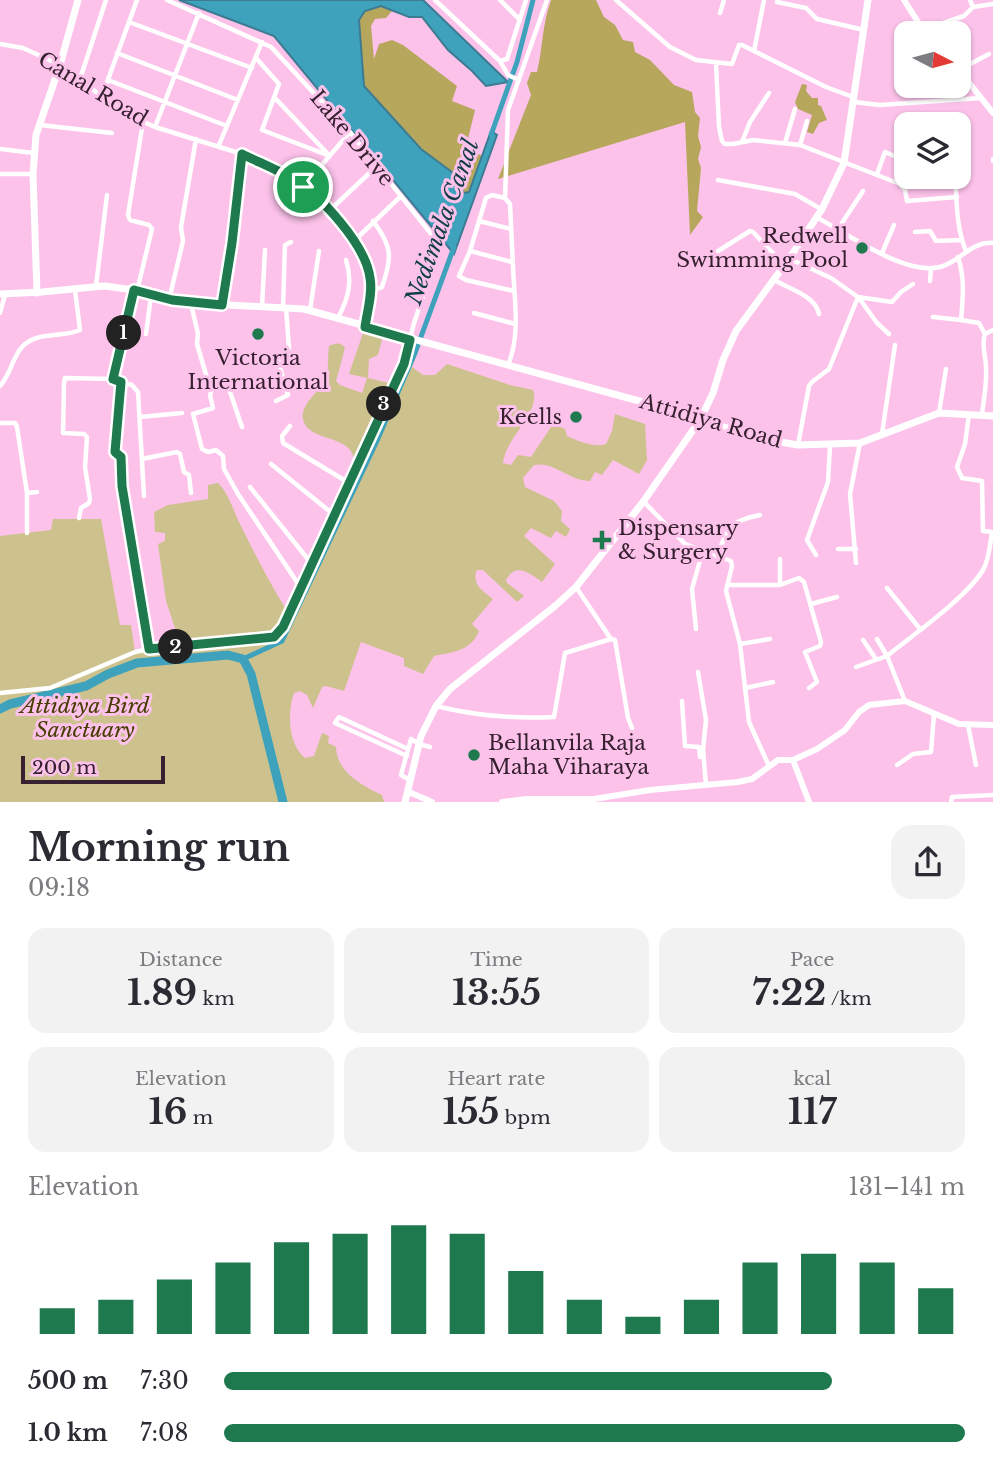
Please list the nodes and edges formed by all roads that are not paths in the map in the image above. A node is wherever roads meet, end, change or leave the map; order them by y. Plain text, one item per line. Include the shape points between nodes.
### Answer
1 (78, 0) edge
2 (106, 0) edge
3 (137, 0) edge
4 (167, 0) edge
5 (435, 0) edge
6 (500, 0) edge
7 (526, 0) edge
8 (547, 0) edge
9 (724, 0) edge
10 (764, 0) edge
11 (868, 0) edge
12 (904, 0) edge
13 (970, 0) edge
14 (621, 2) edge
15 (777, 2) dead end
16 (993, 4) edge
17 (973, 7) junction
18 (199, 13) junction
19 (720, 13) dead end
20 (520, 20) junction
21 (917, 21) edge
22 (952, 21) edge
23 (129, 22) junction
24 (865, 30) junction
25 (262, 42) junction
26 (0, 44) edge
27 (188, 44) junction
28 (754, 51) junction
29 (117, 53) junction
30 (989, 54) dead end
31 (256, 58) junction
32 (500, 61) junction
33 (716, 64) junction
34 (971, 64) edge
35 (60, 65) junction
36 (252, 68) junction
37 (175, 76) junction
38 (80, 79) junction
39 (108, 80) junction
40 (517, 80) junction
41 (971, 85) edge
42 (769, 93) dead end
43 (102, 96) junction
44 (274, 97) junction
45 (982, 98) junction
46 (855, 99) junction
47 (238, 100) junction
48 (165, 102) junction
49 (990, 104) edge
50 (795, 109) dead end
51 (993, 113) edge
52 (807, 121) dead end
53 (143, 122) junction
54 (39, 125) junction
55 (227, 126) junction
56 (155, 127) junction
57 (350, 132) junction
58 (112, 133) dead end
59 (196, 139) junction
60 (743, 142) junction
61 (785, 143) junction
62 (219, 145) junction
63 (800, 145) junction
64 (0, 149) edge
65 (34, 153) junction
66 (242, 154) junction
67 (330, 156) junction
68 (894, 156) edge
69 (844, 163) junction
70 (377, 166) junction
71 (0, 174) edge
72 (33, 174) junction
73 (877, 174) junction
74 (718, 180) dead end
75 (303, 187) junction
76 (956, 189) edge
77 (863, 191) dead end
78 (107, 195) dead end
79 (401, 196) junction
80 (957, 197) junction
81 (505, 198) junction
82 (822, 209) junction
83 (330, 210) junction
84 (816, 217) junction
85 (373, 221) junction
86 (479, 221) junction
87 (894, 225) dead end
88 (512, 229) junction
89 (838, 229) junction
90 (915, 232) dead end
91 (962, 240) junction
92 (354, 241) junction
93 (291, 243) dead end
94 (993, 243) edge
95 (265, 250) dead end
96 (318, 251) dead end
97 (470, 251) junction
98 (718, 251) dead end
99 (966, 251) junction
100 (882, 253) junction
101 (958, 257) junction
102 (346, 260) dead end
103 (512, 262) junction
104 (786, 262) junction
105 (931, 268) junction
106 (774, 280) junction
107 (930, 281) dead end
108 (914, 284) dead end
109 (96, 286) junction
110 (75, 289) junction
111 (135, 290) junction
112 (370, 291) junction
113 (514, 291) junction
114 (37, 293) junction
115 (2, 294) edge
116 (151, 295) junction
117 (858, 297) junction
118 (169, 300) junction
119 (191, 303) junction
120 (222, 305) junction
121 (261, 306) junction
122 (284, 307) junction
123 (310, 310) junction
124 (0, 313) edge
125 (474, 313) dead end
126 (819, 314) dead end
127 (933, 317) dead end
128 (338, 318) junction
129 (961, 320) junction
130 (515, 324) junction
131 (365, 327) junction
132 (993, 330) edge
133 (146, 334) dead end
134 (889, 334) dead end
135 (985, 334) junction
136 (410, 340) junction
137 (895, 345) dead end
138 (508, 365) junction
139 (946, 369) dead end
140 (113, 379) junction
141 (121, 382) junction
142 (0, 386) edge
143 (212, 389) junction
144 (276, 401) dead end
145 (182, 413) dead end
146 (939, 413) junction
147 (968, 414) junction
148 (982, 414) junction
149 (993, 416) edge
150 (140, 418) junction
151 (700, 420) junction
152 (0, 423) edge
153 (290, 426) dead end
154 (242, 427) dead end
155 (882, 435) junction
156 (860, 443) junction
157 (798, 445) junction
158 (830, 446) junction
159 (142, 459) junction
160 (271, 464) dead end
161 (349, 483) junction
162 (250, 487) dead end
163 (37, 492) dead end
164 (27, 493) junction
165 (191, 493) dead end
166 (144, 496) dead end
167 (643, 502) junction
168 (333, 514) junction
169 (760, 515) dead end
170 (79, 518) dead end
171 (27, 533) dead end
172 (992, 533) edge
173 (838, 549) dead end
174 (856, 549) junction
175 (703, 550) junction
176 (717, 554) junction
177 (816, 555) dead end
178 (780, 559) dead end
179 (311, 563) junction
180 (856, 563) dead end
181 (727, 585) junction
182 (780, 585) junction
183 (576, 587) junction
184 (301, 588) junction
185 (887, 588) dead end
186 (836, 597) dead end
187 (811, 604) junction
188 (696, 629) dead end
189 (920, 629) junction
190 (611, 639) junction
191 (771, 639) dead end
192 (877, 639) dead end
193 (863, 640) dead end
194 (740, 644) junction
195 (149, 649) junction
196 (887, 656) junction
197 (876, 659) junction
198 (856, 667) dead end
199 (698, 672) dead end
200 (773, 681) dead end
201 (745, 688) junction
202 (809, 688) dead end
203 (0, 693) edge
204 (682, 701) dead end
205 (905, 701) junction
206 (436, 706) junction
207 (934, 714) junction
208 (968, 725) junction
209 (993, 725) edge
210 (632, 728) dead end
211 (419, 744) junction
212 (430, 747) dead end
213 (408, 749) junction
214 (407, 756) junction
215 (793, 760) junction
216 (897, 765) dead end
217 (976, 765) dead end
218 (769, 766) junction
219 (411, 780) junction
220 (705, 785) junction
221 (408, 792) junction
222 (993, 795) edge
223 (405, 802) edge
224 (432, 802) edge
225 (502, 802) edge
226 (809, 802) edge
227 (951, 802) edge

1 - 35 main road
2 - 38 street
3 - 23 street
4 - 18 street, Lake Drive
5 - 32 street
6 - 20 street
7 - 20 street
8 - 40 street
9 - 19 street
10 - 28 street
11 - 24 main road
12 - 21 street
13 - 17 street
14 - 33 street via 670,47
15 - 24 street via 806,8 817,19
16 - 17 street
17 - 22 street
18 - 25 street, Lake Drive
18 - 27 street
20 - 32 street via 507,59
23 - 27 street
23 - 29 street
24 - 46 main road
25 - 31 street
25 - 57 street, Lake Drive via 285,60
26 - 35 street, Canal Road via 23,48
27 - 36 street
27 - 37 street
28 - 33 street via 739,45 732,63
28 - 46 street
29 - 37 street
29 - 39 street
30 - 34 street
31 - 36 street
31 - 44 street via 279,84
32 - 40 street
33 - 60 street via 722,141
35 - 38 street, Canal Road
35 - 54 main road
36 - 47 street
37 - 47 street
37 - 48 street
38 - 43 street, Canal Road
39 - 43 street
39 - 48 street
40 - 81 street via 507,119
41 - 45 street
42 - 60 street
43 - 53 street, Canal Road
44 - 67 street
44 - 67 street via 262,130
45 - 46 street via 880,105
45 - 49 street
46 - 69 main road
47 - 55 street
48 - 55 street
48 - 56 street
49 - 51 street
50 - 61 street
52 - 63 street
53 - 56 street, Canal Road
53 - 111 street via 128,215 152,229
54 - 58 street
54 - 65 main road
55 - 62 street
56 - 59 street, Canal Road
57 - 67 street
57 - 70 street, Lake Drive
59 - 62 street, Canal Road
59 - 118 street via 181,227 183,241
60 - 61 street
61 - 63 street
62 - 66 street, Canal Road
63 - 69 street
64 - 65 street
65 - 72 main road
66 - 75 street, Canal Road
66 - 120 street
67 - 75 street
68 - 73 street via 886,152
69 - 73 street
69 - 82 main road
70 - 79 street, Lake Drive
70 - 83 street
71 - 72 street
72 - 114 main road
73 - 80 street via 903,186 907,201
74 - 82 street via 795,194
75 - 83 street, Canal Road
76 - 80 street
77 - 89 street
78 - 109 street
79 - 85 street
79 - 136 street, Lake Drive via 436,240 438,252
80 - 91 street
81 - 86 street via 486,198
81 - 88 street via 510,204
82 - 84 main road
83 - 92 street, Canal Road
84 - 89 street
84 - 104 main road
85 - 92 street
85 - 112 street via 390,251 382,287
86 - 88 street
86 - 97 street
87 - 100 street
88 - 103 street
89 - 100 street
90 - 91 street via 930,231 936,241
91 - 99 street
92 - 112 street, Canal Road via 365,258
93 - 122 street via 285,244
94 - 99 street
95 - 121 street
96 - 123 street
97 - 103 street
97 - 113 street via 459,276
98 - 104 street via 750,231
99 - 101 street
100 - 105 street
101 - 105 street
101 - 129 street via 963,279
102 - 128 street via 350,282
103 - 113 street
104 - 106 main road
104 - 117 street via 831,278
105 - 107 street
106 - 126 street via 811,300
106 - 151 main road via 736,331
108 - 117 street via 892,302
109 - 110 main road
109 - 111 main road
110 - 114 main road
110 - 142 street via 80,330 31,340 20,349
111 - 116 main road
111 - 140 street
112 - 131 street, Canal Road
113 - 130 street
114 - 115 main road
115 - 124 street
116 - 118 main road
116 - 133 street
117 - 134 street
117 - 157 street via 829,369 809,386
118 - 119 main road
119 - 120 main road
119 - 143 street via 197,344
120 - 121 main road
121 - 122 main road
122 - 123 main road
122 - 144 street via 289,348 277,357 288,396
123 - 128 main road
125 - 130 street
127 - 129 street
128 - 131 main road
129 - 135 street via 979,323
130 - 138 street
131 - 136 main road
132 - 135 street
135 - 148 street
136 - 138 main road, Attidiya Road
136 - 161 street via 404,364
137 - 155 street
138 - 151 main road, Attidiya Road
139 - 146 street
140 - 141 street
140 - 170 street via 65,378 63,433 87,437 90,499
141 - 150 street via 138,392
141 - 195 street via 115,452 121,457
143 - 154 street via 228,386
143 - 184 street via 213,408 193,414 202,449 223,456 233,485
145 - 150 street
146 - 147 main road, Attidiya Road
146 - 155 main road, Attidiya Road
147 - 148 main road, Attidiya Road
147 - 172 street via 957,467 962,478 982,481 983,531
148 - 149 main road, Attidiya Road
150 - 159 street
151 - 157 main road, Attidiya Road
151 - 167 main road
152 - 164 street via 17,427
153 - 161 street via 282,436 283,443
155 - 156 main road, Attidiya Road
156 - 158 main road, Attidiya Road
156 - 174 street via 850,494
157 - 158 main road, Attidiya Road
158 - 177 street via 828,482 807,540
159 - 165 street via 180,454
159 - 166 street
160 - 168 street
161 - 168 street
162 - 179 street
163 - 164 street
164 - 171 street
167 - 175 street via 685,544
167 - 183 main road
168 - 179 street
169 - 176 street via 736,521
172 - 189 street via 983,571
173 - 174 street
174 - 180 street
175 - 176 street
175 - 188 street via 692,589
176 - 181 street via 733,566
178 - 182 street
179 - 184 street
181 - 182 street
181 - 194 street
182 - 187 street via 799,578
183 - 190 street
183 - 206 main road via 457,683
184 - 195 street via 274,637
185 - 189 street
186 - 187 street
187 - 202 street via 821,642 805,652 817,682
189 - 196 street
190 - 206 street via 565,653 554,717 487,717
190 - 210 street via 617,644
191 - 194 street
192 - 196 street
193 - 197 street
194 - 201 street
195 - 203 street via 50,688
196 - 197 street
196 - 205 street
197 - 198 street
199 - 220 street via 706,720
200 - 201 street
201 - 218 street via 749,722
204 - 220 street via 685,746 699,747
205 - 207 street
205 - 215 street via 869,705 845,730
206 - 211 main road
207 - 208 street
207 - 216 street via 932,752 913,754
208 - 209 street
208 - 217 street
211 - 212 street
211 - 213 street via 411,738
211 - 219 main road
213 - 214 street
213 - 214 street via 339,717 335,723
214 - 219 street via 401,775
215 - 218 street via 778,760
215 - 226 street
218 - 220 street via 752,779
219 - 221 main road
220 - 225 street via 594,799
221 - 223 main road
221 - 224 street
222 - 227 street via 952,797

